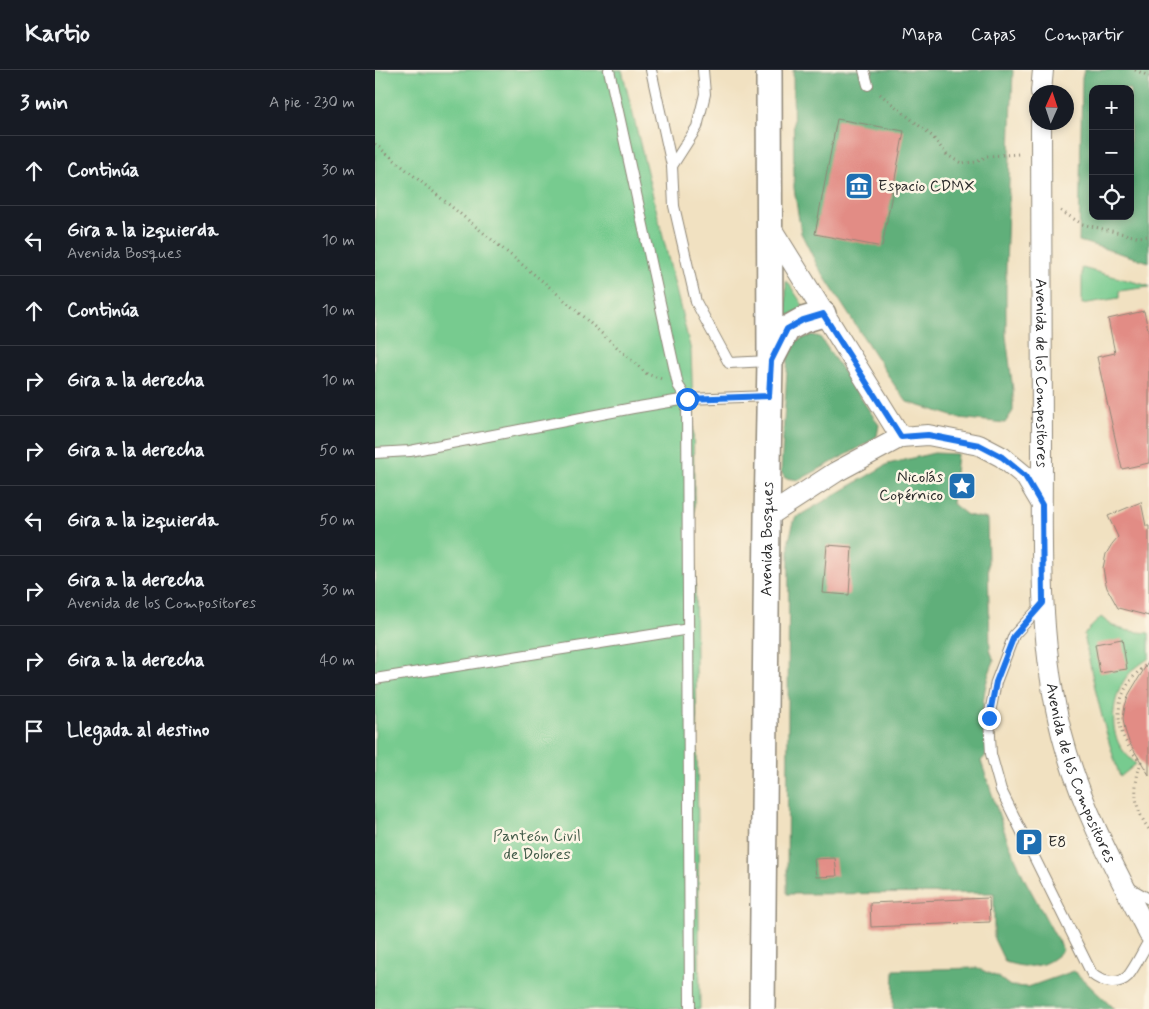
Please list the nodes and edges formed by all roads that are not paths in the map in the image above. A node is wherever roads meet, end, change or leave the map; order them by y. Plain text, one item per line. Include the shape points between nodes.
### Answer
1 (609, 70) edge
2 (651, 70) edge
3 (703, 70) edge
4 (769, 70) edge
5 (864, 70) edge
6 (1043, 70) edge
7 (868, 85) road end
8 (1042, 85) edge
9 (1041, 130) edge
10 (673, 166) junction
11 (771, 228) junction
12 (823, 314) junction
13 (771, 361) junction
14 (769, 396) junction
15 (687, 399) junction
16 (901, 437) junction
17 (375, 454) edge
18 (1042, 505) junction
19 (767, 517) junction
20 (1043, 603) junction
21 (689, 629) junction
22 (375, 678) edge
23 (1123, 884) junction
24 (1149, 899) edge
25 (1149, 934) edge
26 (1149, 941) edge
27 (690, 1009) edge
28 (761, 1009) edge

1 - 15 lane via 677,385
2 - 10 lane
3 - 10 lane via 705,94 697,127
4 - 11 street, Avenida Bosques
5 - 7 lane
6 - 8 street
9 - 18 street, Avenida de los Compositores
10 - 13 lane via 674,206 696,302 729,363
11 - 12 street
11 - 13 street, Avenida Bosques
12 - 13 street via 787,329
12 - 16 street
13 - 14 street, Avenida Bosques
14 - 15 lane
14 - 19 street, Avenida Bosques
15 - 17 lane via 410,451
15 - 21 lane
16 - 18 street via 928,435 979,445 1002,457 1025,476
16 - 19 street via 836,472
18 - 20 street, Avenida de los Compositores
19 - 28 street, Avenida Bosques
20 - 23 street, Avenida de los Compositores via 1047,653 1062,736 1082,795
20 - 26 lane via 1014,636 996,682 989,718 991,754 1001,790 1092,974 1099,980 1112,983 1127,977
21 - 22 lane
21 - 27 lane
23 - 24 lane
23 - 25 street, Avenida de los Compositores

